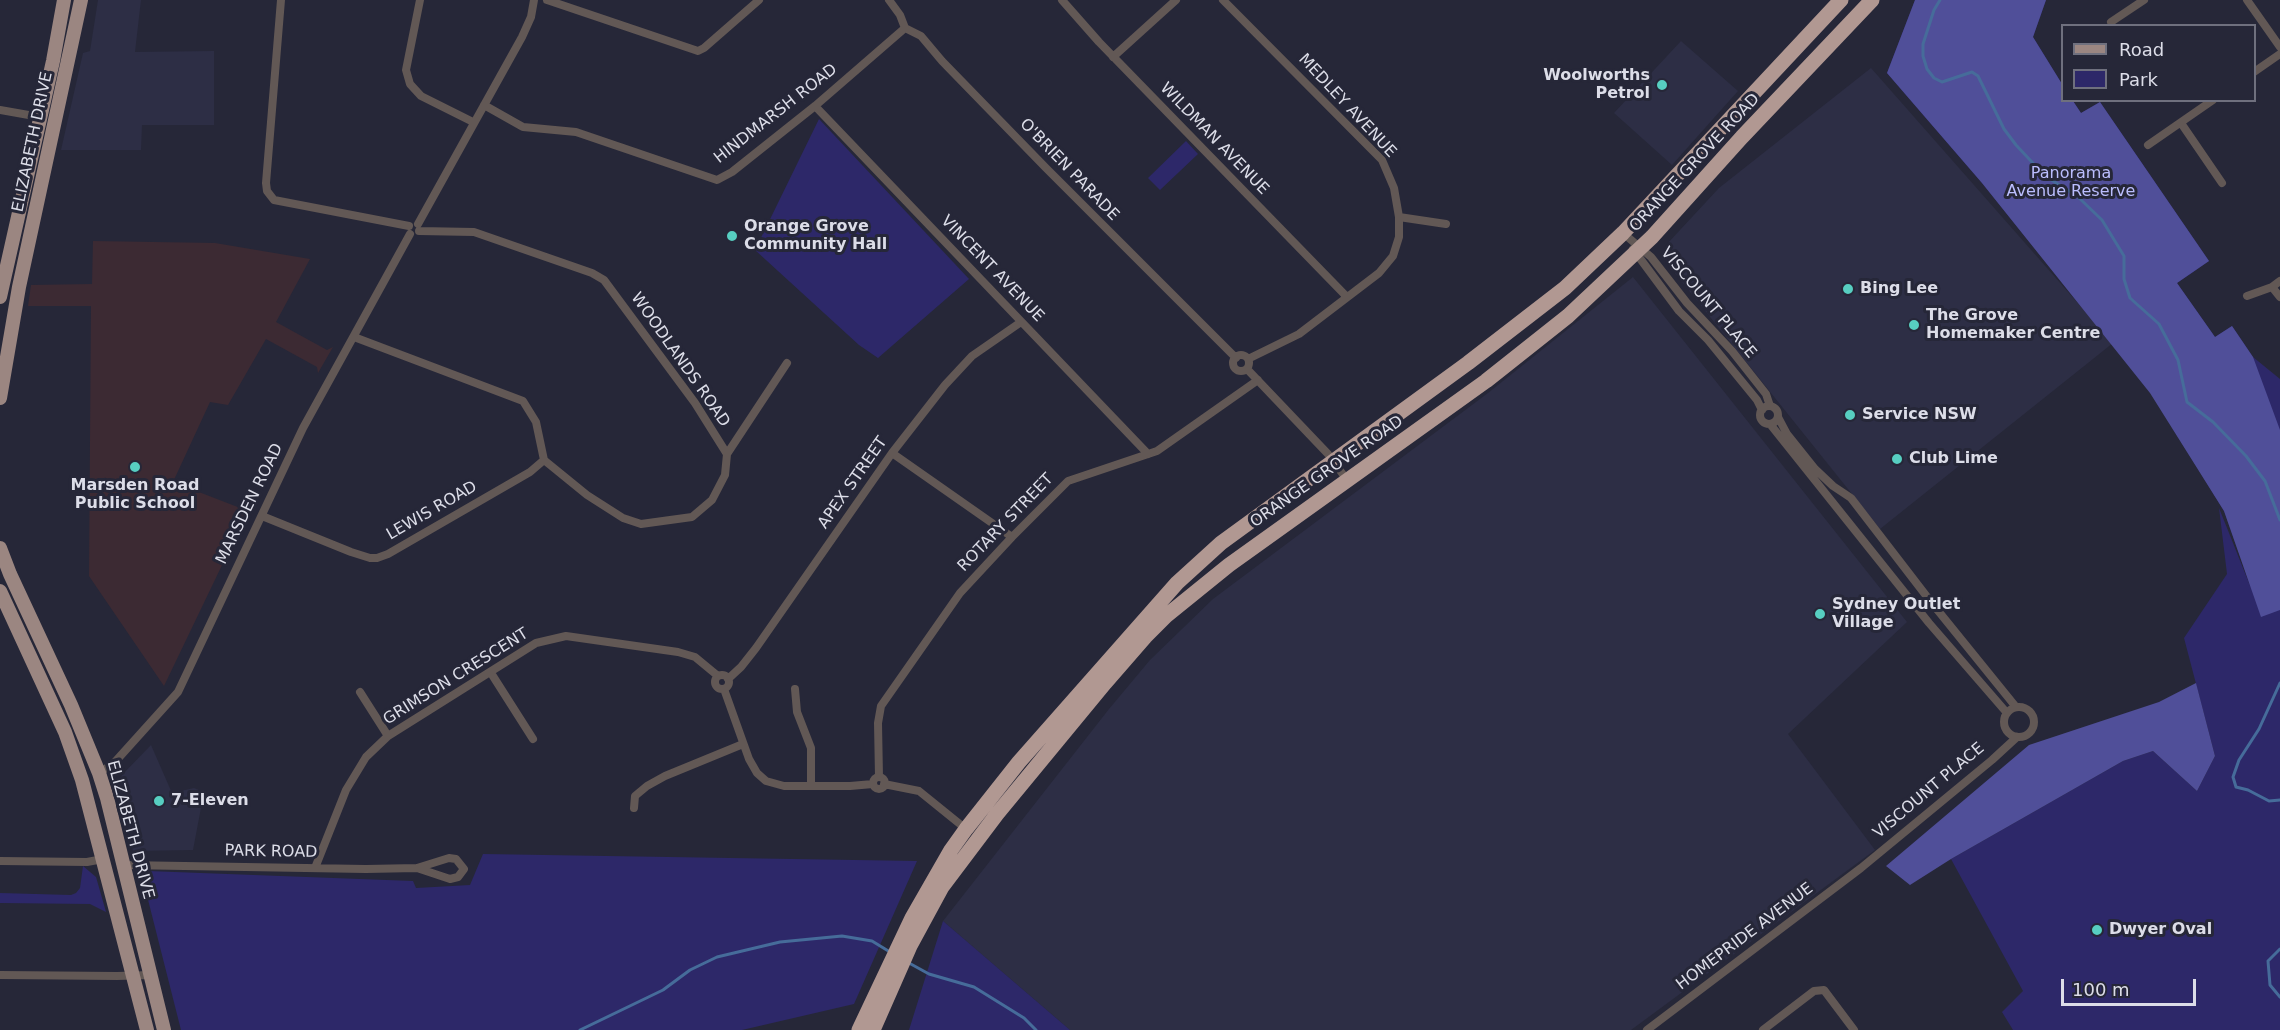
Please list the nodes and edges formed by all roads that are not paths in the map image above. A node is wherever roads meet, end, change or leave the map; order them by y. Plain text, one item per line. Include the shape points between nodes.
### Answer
1 (64, 0) edge
2 (81, 0) edge
3 (281, 0) edge
4 (420, 0) edge
5 (534, 0) edge
6 (547, 0) edge
7 (759, 0) edge
8 (889, 0) edge
9 (1062, 0) edge
10 (1176, 0) edge
11 (1223, 0) edge
12 (1841, 0) edge
13 (1872, 0) edge
14 (2144, 0) edge
15 (2247, 0) edge
16 (2111, 22) dead end
17 (905, 28) junction
18 (2280, 47) edge
19 (2280, 54) edge
20 (1113, 57) junction
21 (2256, 71) edge
22 (2210, 102) edge
23 (484, 105) junction
24 (815, 105) junction
25 (0, 110) edge
26 (40, 117) junction
27 (473, 122) junction
28 (2181, 123) junction
29 (2148, 145) dead end
30 (2222, 183) dead end
31 (1399, 217) junction
32 (1446, 224) dead end
33 (414, 229) junction
34 (1623, 232) junction
35 (1639, 251) junction
36 (2280, 281) edge
37 (2272, 286) junction
38 (2247, 296) dead end
39 (0, 297) edge
40 (1347, 297) junction
41 (2280, 297) edge
42 (1021, 322) junction
43 (354, 337) junction
44 (1236, 358) junction
45 (787, 363) dead end
46 (1247, 364) junction
47 (2, 378) edge
48 (1258, 380) junction
49 (0, 398) edge
50 (1766, 408) junction
51 (1778, 417) junction
52 (1770, 424) junction
53 (892, 453) junction
54 (727, 454) junction
55 (1148, 454) junction
56 (544, 460) junction
57 (1333, 461) junction
58 (1347, 480) junction
59 (262, 516) junction
60 (1012, 537) junction
61 (0, 548) edge
62 (0, 591) edge
63 (491, 673) junction
64 (718, 676) junction
65 (728, 679) junction
66 (724, 689) junction
67 (795, 689) dead end
68 (360, 692) dead end
69 (2016, 707) junction
70 (2007, 713) junction
71 (388, 736) junction
72 (2017, 736) junction
73 (533, 739) dead end
74 (743, 744) junction
75 (99, 773) junction
76 (82, 780) junction
77 (879, 782) junction
78 (811, 785) junction
79 (634, 808) dead end
80 (110, 809) junction
81 (966, 829) junction
82 (103, 859) junction
83 (0, 861) edge
84 (124, 865) junction
85 (417, 867) junction
86 (315, 868) junction
87 (1861, 868) joint
88 (905, 945) junction
89 (895, 966) junction
90 (0, 975) edge
91 (151, 975) junction
92 (134, 976) junction
93 (890, 989) junction
94 (869, 1007) junction
95 (147, 1030) edge
96 (164, 1030) edge
97 (845, 1030) edge
98 (859, 1030) edge
99 (873, 1030) edge
100 (883, 1030) edge
101 (1647, 1030) edge
102 (1763, 1030) edge
103 (1854, 1030) edge

1 - 26 main road, ELIZABETH DRIVE
2 - 47 main road, ELIZABETH DRIVE
3 - 33 street, WOODLANDS ROAD via 267,191 274,200
4 - 27 street via 406,70 410,84 421,96
5 - 23 street, MARSDEN ROAD via 528,25
6 - 7 street via 698,51
8 - 17 street, O'BRIEN PARADE
9 - 20 street, WILDMAN AVENUE
10 - 20 street
11 - 31 street, MEDLEY AVENUE via 1382,160 1394,188
12 - 34 highway, ORANGE GROVE ROAD
13 - 35 highway, ORANGE GROVE ROAD
14 - 16 street
15 - 18 street
17 - 24 street, HINDMARSH ROAD
17 - 44 street, O'BRIEN PARADE via 921,36 1038,160
19 - 21 street
20 - 40 street, WILDMAN AVENUE
22 - 28 street
23 - 24 street, HINDMARSH ROAD via 523,127 576,132 717,180
23 - 27 street, MARSDEN ROAD
24 - 42 street, VINCENT AVENUE
25 - 26 street
26 - 39 main road, ELIZABETH DRIVE
27 - 33 street, MARSDEN ROAD
28 - 29 street
28 - 30 street
31 - 32 street
31 - 40 street, MEDLEY AVENUE via 1399,237 1393,256 1379,273
33 - 43 street, MARSDEN ROAD
33 - 54 street, WOODLANDS ROAD via 474,232 598,275 695,403
34 - 35 street, VISCOUNT PLACE
34 - 57 highway, ORANGE GROVE ROAD via 1542,308
35 - 50 street, VISCOUNT PLACE via 1679,311
35 - 58 highway, ORANGE GROVE ROAD via 1568,316 1493,375
36 - 37 street
37 - 38 street
37 - 41 street
40 - 46 street, MEDLEY AVENUE via 1299,334
42 - 53 street, APEX STREET via 972,356
42 - 55 street, VINCENT AVENUE
43 - 56 street via 523,401 536,422
43 - 59 street, MARSDEN ROAD via 303,428
44 - 46 street via 1242,356
44 - 46 street via 1235,368 1242,371
45 - 54 street
46 - 48 street
47 - 49 main road, ELIZABETH DRIVE
48 - 55 street, ROTARY STREET
48 - 57 street
50 - 51 street via 1776,409
50 - 52 street via 1761,418
51 - 52 street
51 - 69 street via 1815,469 1851,498
52 - 70 street via 1929,623
53 - 60 street
53 - 65 street, APEX STREET via 756,648
54 - 56 street, WOODLANDS ROAD via 725,475 712,500 692,517 641,524 623,518 587,495
55 - 60 street, ROTARY STREET via 1068,481
56 - 59 street, LEWIS ROAD via 530,472 377,558 351,552
57 - 58 street
57 - 81 highway, ORANGE GROVE ROAD via 1221,543 1177,583 1019,762
58 - 88 highway, ORANGE GROVE ROAD via 1229,565 1145,637 969,848
59 - 75 street, MARSDEN ROAD via 178,692 114,763
60 - 77 street, ROTARY STREET via 960,593 881,706
61 - 75 main road, ELIZABETH DRIVE
62 - 76 main road, ELIZABETH DRIVE via 65,732
63 - 64 street, GRIMSON CRESCENT via 536,643 566,636 685,653
63 - 71 street, GRIMSON CRESCENT
63 - 73 street
64 - 65 street
64 - 66 street via 715,684
65 - 66 street
66 - 74 street
67 - 78 street via 797,712 811,748
68 - 71 street
69 - 70 street
69 - 72 street via 2030,712 2034,722 2030,731
70 - 72 street via 2005,728
71 - 86 street, GRIMSON CRESCENT via 366,757 346,790
72 - 87 street, VISCOUNT PLACE
74 - 78 street via 753,768 766,781 776,785
74 - 79 street via 647,786 634,796
75 - 76 main road
75 - 80 main road, ELIZABETH DRIVE
76 - 82 main road, ELIZABETH DRIVE
77 - 78 street
77 - 81 street via 919,790
80 - 82 main road via 106,817 111,849
80 - 84 main road, ELIZABETH DRIVE
81 - 88 highway, ORANGE GROVE ROAD via 933,880
82 - 83 street
82 - 92 main road, ELIZABETH DRIVE
84 - 86 street, PARK ROAD
84 - 91 main road, ELIZABETH DRIVE
85 - 85 street, PARK ROAD via 449,858 456,859 464,869 458,877 450,879
85 - 86 street, PARK ROAD
87 - 101 street, HOMEPRIDE AVENUE
88 - 89 highway, ORANGE GROVE ROAD
89 - 93 highway, ORANGE GROVE ROAD
89 - 94 highway, ORANGE GROVE ROAD
90 - 92 street
91 - 92 street
91 - 96 main road, ELIZABETH DRIVE
92 - 95 main road, ELIZABETH DRIVE
93 - 99 highway, ORANGE GROVE ROAD
93 - 100 highway
94 - 97 highway
94 - 98 highway, ORANGE GROVE ROAD
102 - 103 street via 1814,991 1824,990

